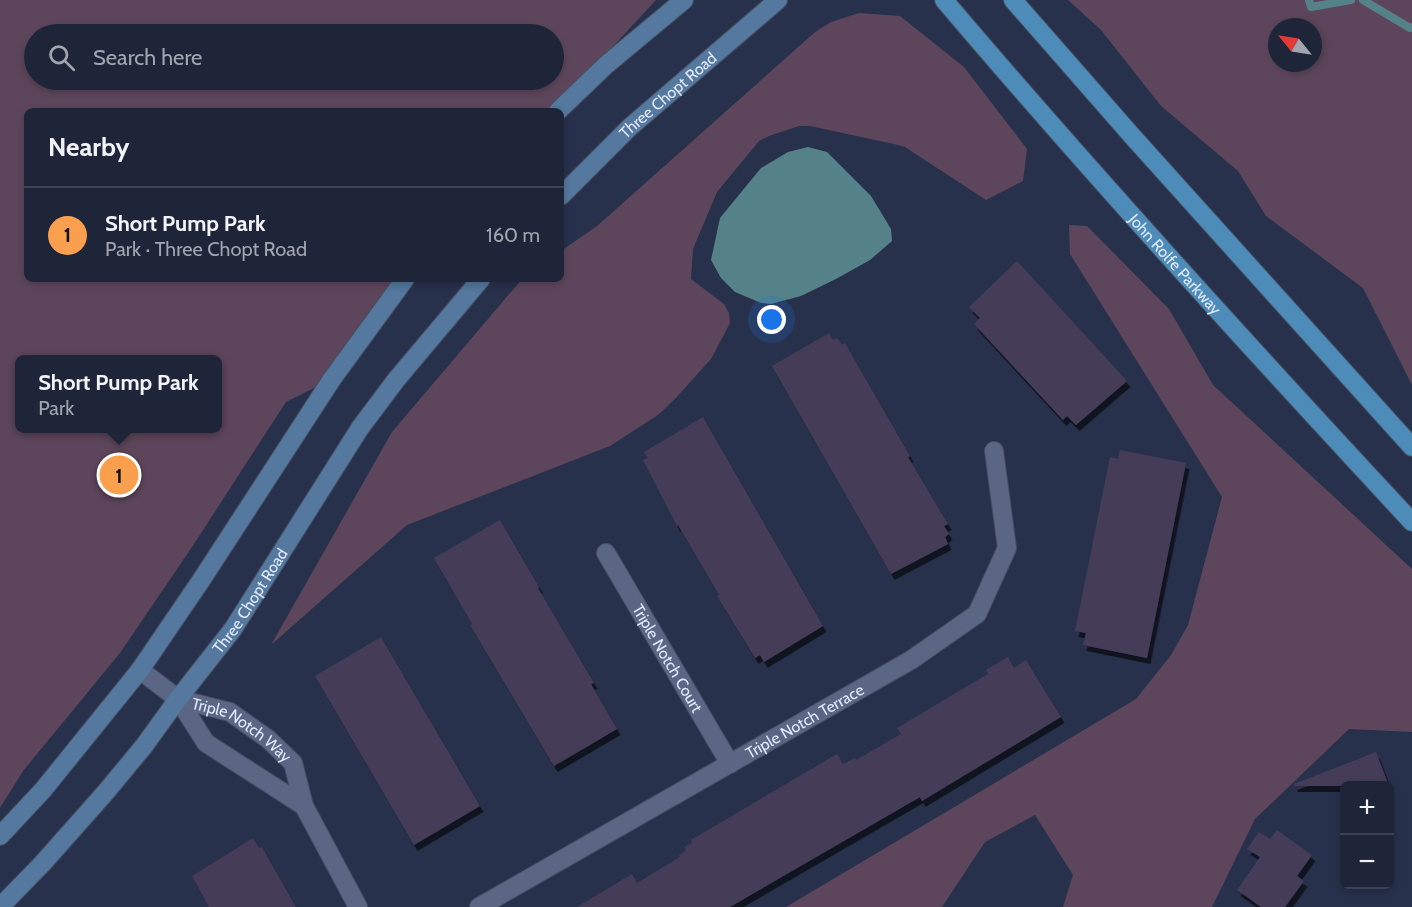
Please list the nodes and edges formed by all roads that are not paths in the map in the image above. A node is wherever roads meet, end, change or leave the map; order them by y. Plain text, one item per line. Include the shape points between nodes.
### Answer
1 (684, 0) edge
2 (778, 0) edge
3 (944, 0) edge
4 (1013, 0) edge
5 (561, 108) edge
6 (564, 193) edge
7 (403, 282) edge
8 (478, 282) edge
9 (1412, 447) edge
10 (994, 451) dead end
11 (1412, 522) edge
12 (606, 553) dead end
13 (140, 670) junction
14 (178, 699) junction
15 (730, 764) junction
16 (304, 806) junction
17 (0, 836) edge
18 (0, 907) edge
19 (358, 907) edge
20 (479, 907) edge

1 - 5 main road
2 - 6 main road, Three Chopt Road via 630,127
3 - 11 main road, John Rolfe Parkway
4 - 9 main road
7 - 13 main road via 332,379
8 - 14 main road, Three Chopt Road via 360,428 233,629
10 - 15 street, Triple Notch Terrace via 1007,548 977,614 911,660
12 - 15 street, Triple Notch Court
13 - 14 street, Triple Notch Way
13 - 17 main road via 43,790
14 - 16 street, Triple Notch Way via 206,743
14 - 16 street, Triple Notch Way via 230,712 268,739 292,763
14 - 18 main road, Three Chopt Road via 105,793
15 - 20 street, Triple Notch Terrace
16 - 19 street, Triple Notch Way

